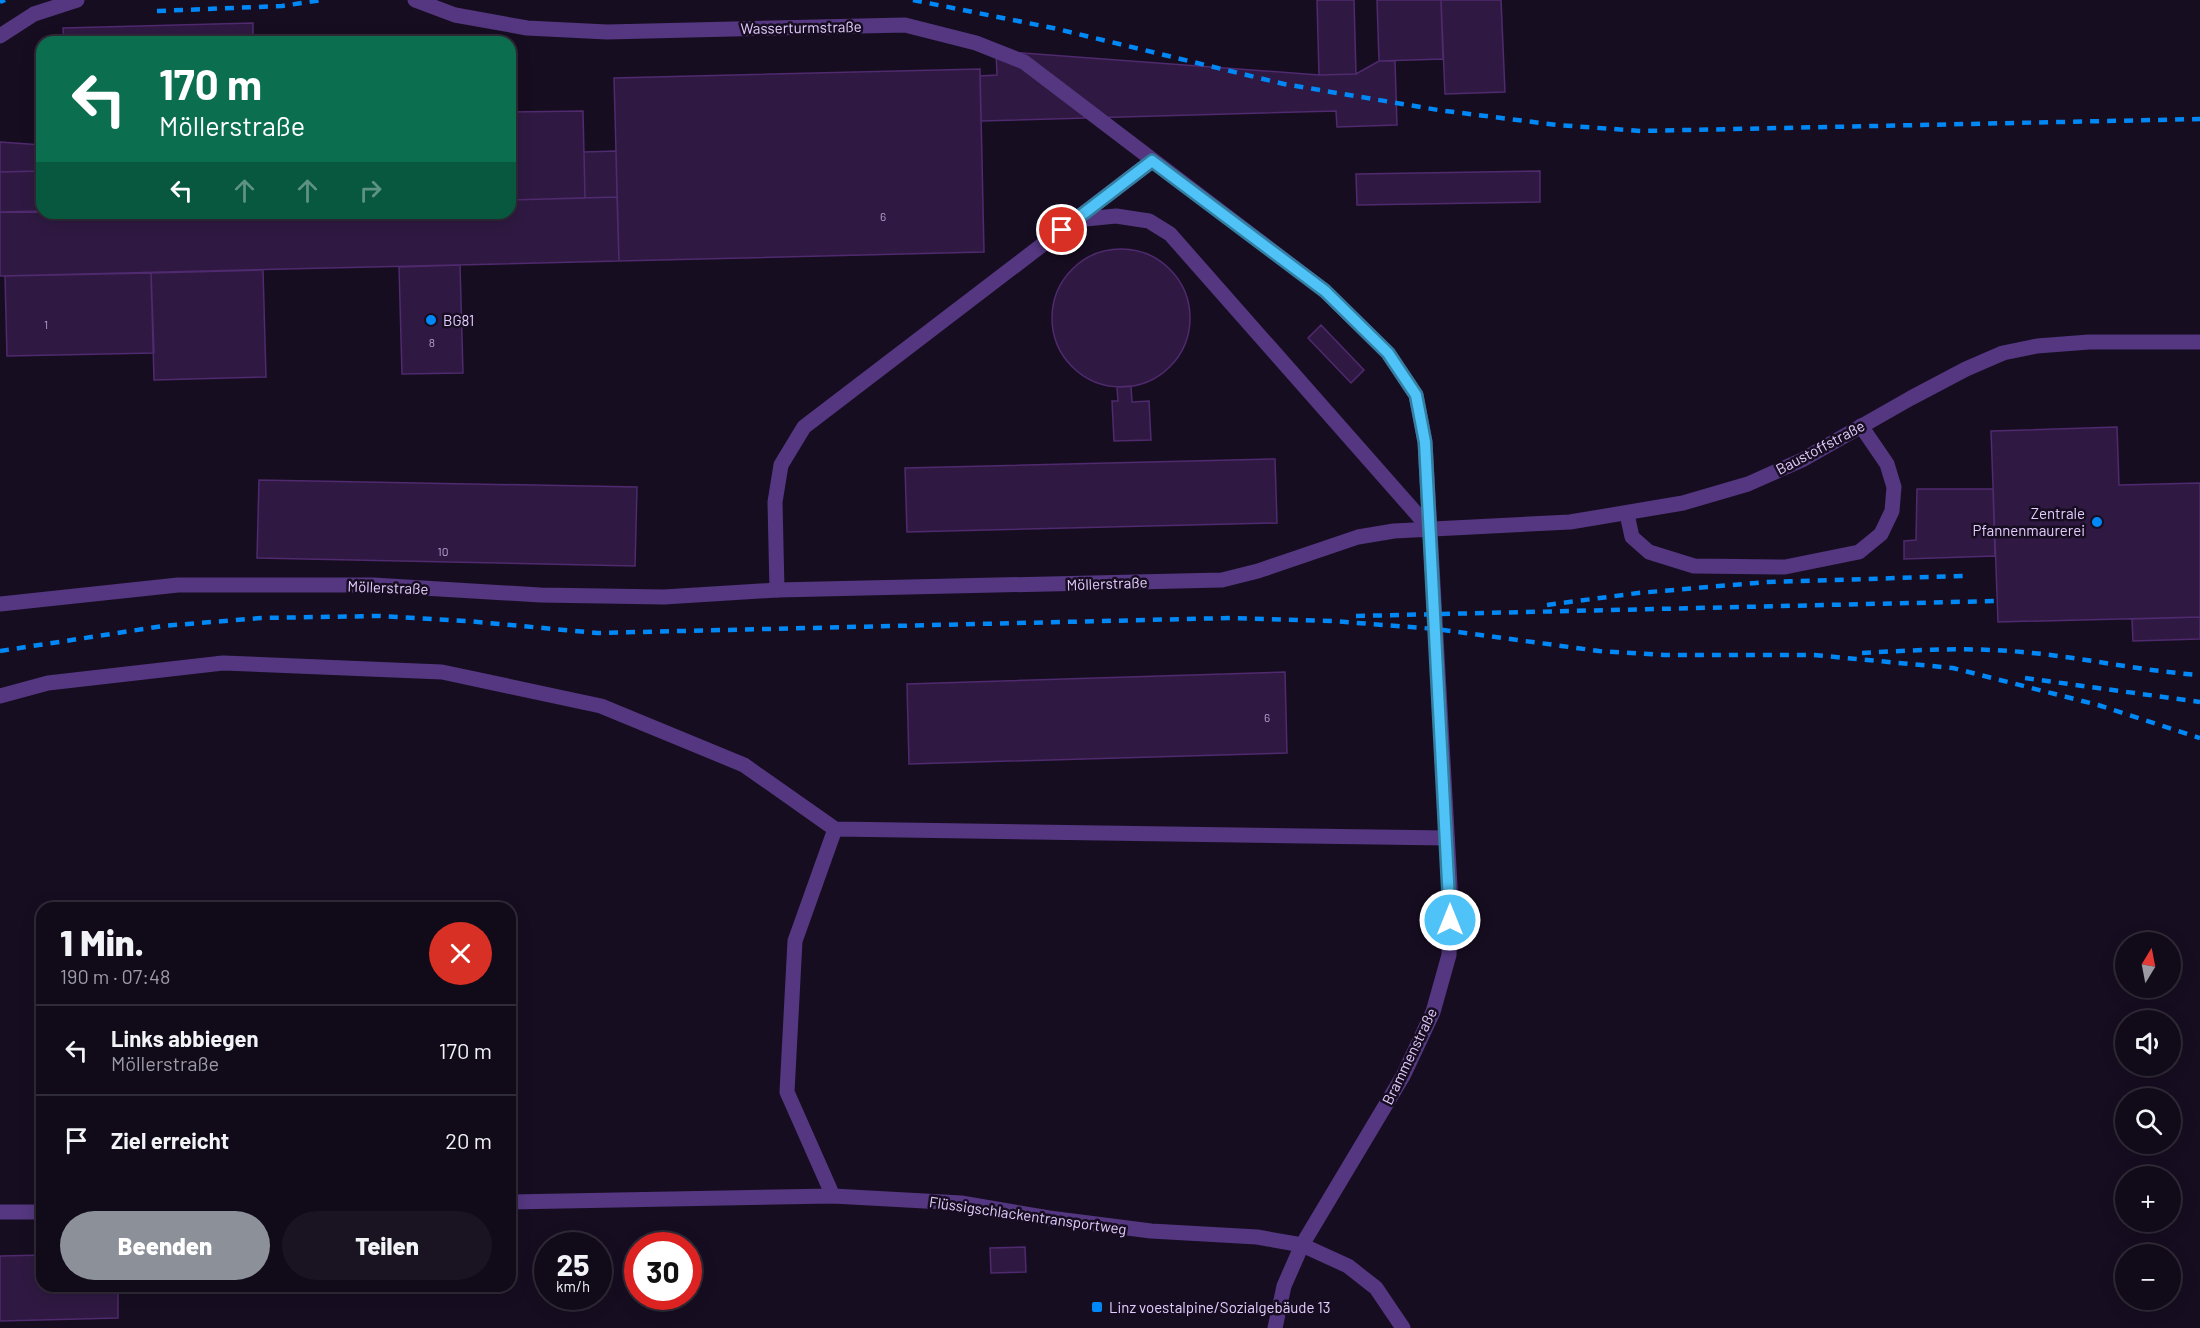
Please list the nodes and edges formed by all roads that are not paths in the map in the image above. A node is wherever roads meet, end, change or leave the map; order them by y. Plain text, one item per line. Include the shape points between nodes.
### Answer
1 (77, 0) edge
2 (415, 0) edge
3 (0, 36) edge
4 (1152, 161) junction
5 (1075, 220) junction
6 (2200, 342) edge
7 (1861, 426) junction
8 (1627, 514) junction
9 (1430, 529) junction
10 (777, 590) junction
11 (0, 604) edge
12 (0, 696) edge
13 (835, 829) junction
14 (1447, 838) junction
15 (833, 1196) junction
16 (516, 1202) edge
17 (0, 1212) edge
18 (36, 1212) edge
19 (1302, 1245) junction
20 (1275, 1328) edge
21 (1403, 1328) edge

1 - 3 street via 34,14
2 - 4 street, Wasserturmstraße via 455,15 528,28 607,32 905,25 976,43 1024,62
4 - 5 street
4 - 9 street, Brammenstraße via 1325,291 1388,353 1416,395 1425,442
5 - 9 street via 1116,216 1149,221 1170,234
5 - 10 street via 804,427 781,465 775,502
6 - 7 street, Baustoffstraße via 2089,342 2003,353
7 - 8 street, Baustoffstraße via 1802,460 1748,484
7 - 8 street via 1887,464 1894,487 1892,512 1881,534 1859,552 1785,567 1694,566 1649,552 1632,537
8 - 9 street, Baustoffstraße via 1570,522
9 - 10 street, Möllerstraße via 1358,537 1222,580
9 - 14 street, Brammenstraße
10 - 11 street, Möllerstraße via 664,597 373,585 178,585
12 - 13 street via 48,683 223,663 442,672 601,706 744,765
13 - 14 street
13 - 15 street via 795,941 787,1092
14 - 19 street, Brammenstraße via 1449,955 1432,1012 1402,1076
15 - 16 street, Flüssigschlackentransportweg
15 - 19 street, Flüssigschlackentransportweg via 961,1203 1139,1230 1257,1237
17 - 18 street
19 - 20 street, Brammenstraße via 1284,1286
19 - 21 street, Flüssigschlackentransportweg via 1358,1273 1376,1288

